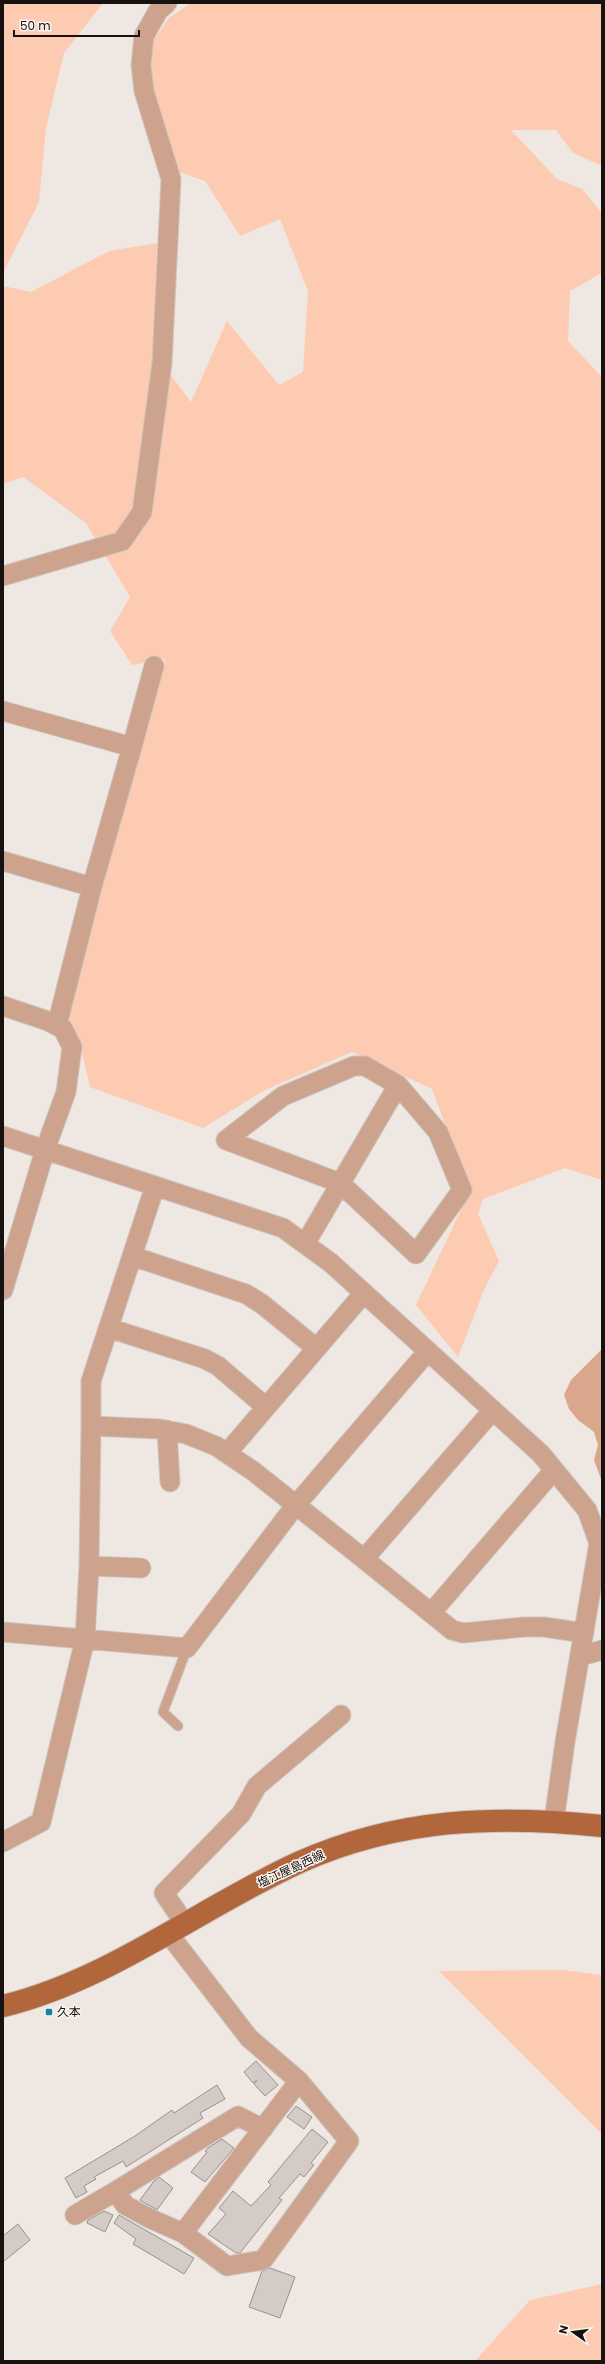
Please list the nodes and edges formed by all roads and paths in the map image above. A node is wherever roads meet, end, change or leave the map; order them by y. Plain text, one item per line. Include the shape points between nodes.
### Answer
1 (167, 3) edge
2 (3, 576) edge
3 (154, 666) dead end
4 (3, 711) edge
5 (132, 747) junction
6 (3, 862) edge
7 (92, 887) junction
8 (3, 1006) edge
9 (57, 1025) junction
10 (398, 1085) junction
11 (3, 1136) edge
12 (45, 1150) junction
13 (340, 1184) junction
14 (156, 1186) junction
15 (305, 1244) junction
16 (132, 1256) junction
17 (3, 1290) edge
18 (364, 1293) junction
19 (108, 1328) junction
20 (316, 1348) junction
21 (428, 1351) junction
22 (266, 1407) junction
23 (493, 1410) junction
24 (90, 1426) junction
25 (167, 1430) junction
26 (227, 1453) junction
27 (554, 1470) junction
28 (170, 1482) dead end
29 (295, 1506) junction
30 (364, 1559) junction
31 (89, 1566) junction
32 (141, 1568) dead end
33 (431, 1613) junction
34 (3, 1632) edge
35 (584, 1633) junction
36 (85, 1639) junction
37 (187, 1648) junction
38 (602, 1650) edge
39 (581, 1656) junction
40 (341, 1716) dead end
41 (178, 1726) dead end
42 (554, 1821) junction
43 (602, 1826) edge
44 (3, 1842) edge
45 (177, 1928) junction
46 (3, 2006) edge
47 (299, 2081) junction
48 (263, 2129) junction
49 (116, 2192) junction
50 (75, 2215) dead end
51 (183, 2233) junction

1 - 2 street via 158,11 144,36 141,65 144,90 170,179 162,363 142,512 122,541
3 - 5 street
4 - 5 street
5 - 7 street
6 - 7 street
7 - 9 street
8 - 9 street
9 - 12 street via 63,1029 72,1047 66,1092
10 - 13 street
10 - 13 street via 438,1132 462,1190 416,1254
10 - 13 street via 365,1066 354,1066 283,1096 226,1140
11 - 12 street
12 - 14 street
12 - 17 street
13 - 15 street
14 - 15 street via 283,1228
14 - 16 street
15 - 18 street
16 - 19 street
16 - 20 street via 246,1294
18 - 20 street
18 - 21 street
19 - 22 street via 205,1359 218,1366
19 - 24 street via 91,1381
20 - 22 street
21 - 23 street
21 - 29 street
22 - 26 street
23 - 27 street via 541,1454
23 - 30 street
24 - 25 street
24 - 31 street
25 - 26 street via 186,1434
25 - 28 street
26 - 29 street
27 - 33 street
27 - 35 street via 587,1510 599,1543
29 - 30 street
29 - 37 street
30 - 33 street
31 - 32 street
31 - 36 street
33 - 35 street via 452,1630 463,1632 544,1627
34 - 36 street
35 - 39 street
36 - 37 street
36 - 44 street via 41,1822
37 - 41 lane via 163,1712
38 - 39 street
39 - 42 street
40 - 45 street via 257,1786 241,1814 164,1893
42 - 43 main road, 塩江屋島西線
42 - 45 main road, 塩江屋島西線 via 487,1820 440,1823 380,1834 298,1863
45 - 46 main road, 塩江屋島西線 via 121,1959 39,1995
45 - 47 street via 249,2038
47 - 48 street
47 - 51 street via 349,2141 263,2260 227,2266
48 - 49 street via 238,2116
48 - 51 street
49 - 50 street
49 - 51 street via 125,2205

